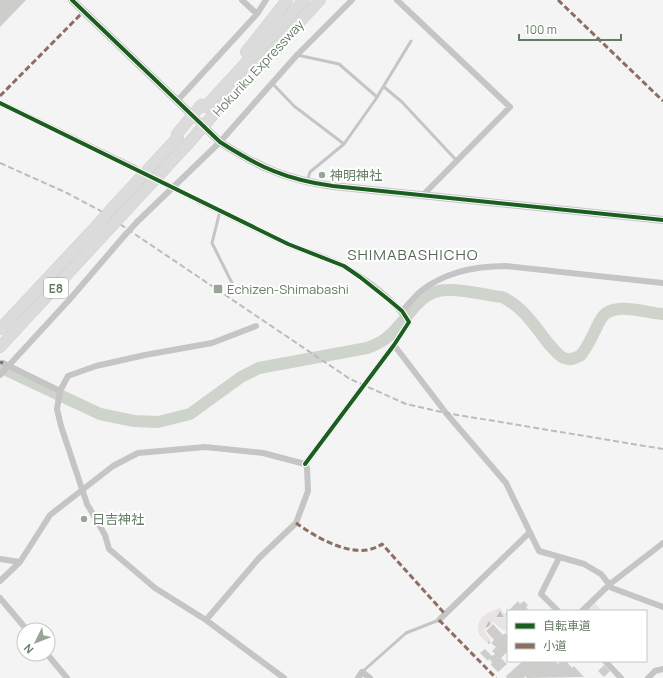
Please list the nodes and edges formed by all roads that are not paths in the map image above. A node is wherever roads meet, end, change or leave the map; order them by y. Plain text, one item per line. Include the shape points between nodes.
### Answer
1 (72, 0) edge
2 (242, 0) edge
3 (266, 0) edge
4 (287, 0) edge
5 (304, 0) edge
6 (352, 0) edge
7 (397, 0) edge
8 (318, 3) edge
9 (257, 14) junction
10 (411, 41) dead end
11 (297, 55) junction
12 (272, 83) junction
13 (384, 87) junction
14 (377, 97) junction
15 (177, 101) junction
16 (0, 103) edge
17 (203, 106) junction
18 (220, 142) junction
19 (344, 144) junction
20 (456, 160) junction
21 (133, 167) tunnel mouth
22 (307, 182) junction
23 (423, 195) junction
24 (200, 201) tunnel mouth
25 (220, 211) junction
26 (663, 220) edge
27 (232, 283) dead end
28 (663, 283) edge
29 (404, 315) junction
30 (256, 326) dead end
31 (0, 329) edge
32 (394, 345) junction
33 (0, 347) edge
34 (4, 369) edge
35 (59, 394) junction
36 (305, 464) junction
37 (82, 490) junction
38 (529, 533) junction
39 (663, 543) edge
40 (559, 558) junction
41 (0, 559) edge
42 (20, 562) junction
43 (0, 581) edge
44 (610, 584) junction
45 (0, 598) edge
46 (663, 607) edge
47 (557, 610) edge
48 (583, 610) edge
49 (206, 620) junction
50 (438, 620) joint
51 (20, 622) edge
52 (54, 662) edge
53 (606, 662) edge
54 (663, 669) edge
55 (362, 672) junction
56 (67, 678) edge
57 (284, 678) edge
58 (358, 678) edge
59 (370, 678) edge
60 (621, 678) edge
61 (648, 678) edge

1 - 15 street
2 - 9 street
3 - 9 street
4 - 17 highway
5 - 17 highway, Hokuriku Expressway / E8
6 - 11 street
7 - 20 street via 510,106
8 - 33 highway, Hokuriku Expressway / E8, bridge
9 - 15 street
10 - 13 lane
11 - 12 street
11 - 14 lane via 339,64
12 - 18 street
12 - 19 lane via 294,106
13 - 14 lane
13 - 20 lane via 402,102
14 - 19 lane
15 - 18 street
16 - 21 street
17 - 31 highway, Hokuriku Expressway / E8, bridge
18 - 22 street via 244,158 276,173
18 - 34 street, bridge via 125,234 70,299
19 - 22 lane via 310,172
20 - 23 street
22 - 23 street
23 - 26 street
24 - 25 street
25 - 27 lane via 212,243
25 - 29 street via 288,244 344,266
28 - 29 street via 487,266 450,274 421,291
29 - 32 street via 409,322
30 - 35 street via 212,343 96,366 68,376
32 - 36 street
32 - 38 street via 506,483
34 - 35 street
35 - 37 street via 57,409
36 - 37 street via 263,453 205,447 147,452 128,457
36 - 49 street via 308,491 296,523 259,558
37 - 42 street via 50,515
37 - 49 street via 105,535 109,549 155,588
38 - 40 street via 539,551
38 - 50 street
39 - 44 street
40 - 44 street via 584,564 601,574
40 - 47 street via 542,594
41 - 42 street
42 - 43 street
44 - 46 street via 612,588
44 - 48 street
45 - 51 street
49 - 57 street
50 - 55 lane via 406,633
52 - 56 street
53 - 60 street
54 - 61 street via 655,671
55 - 58 street
55 - 59 street

